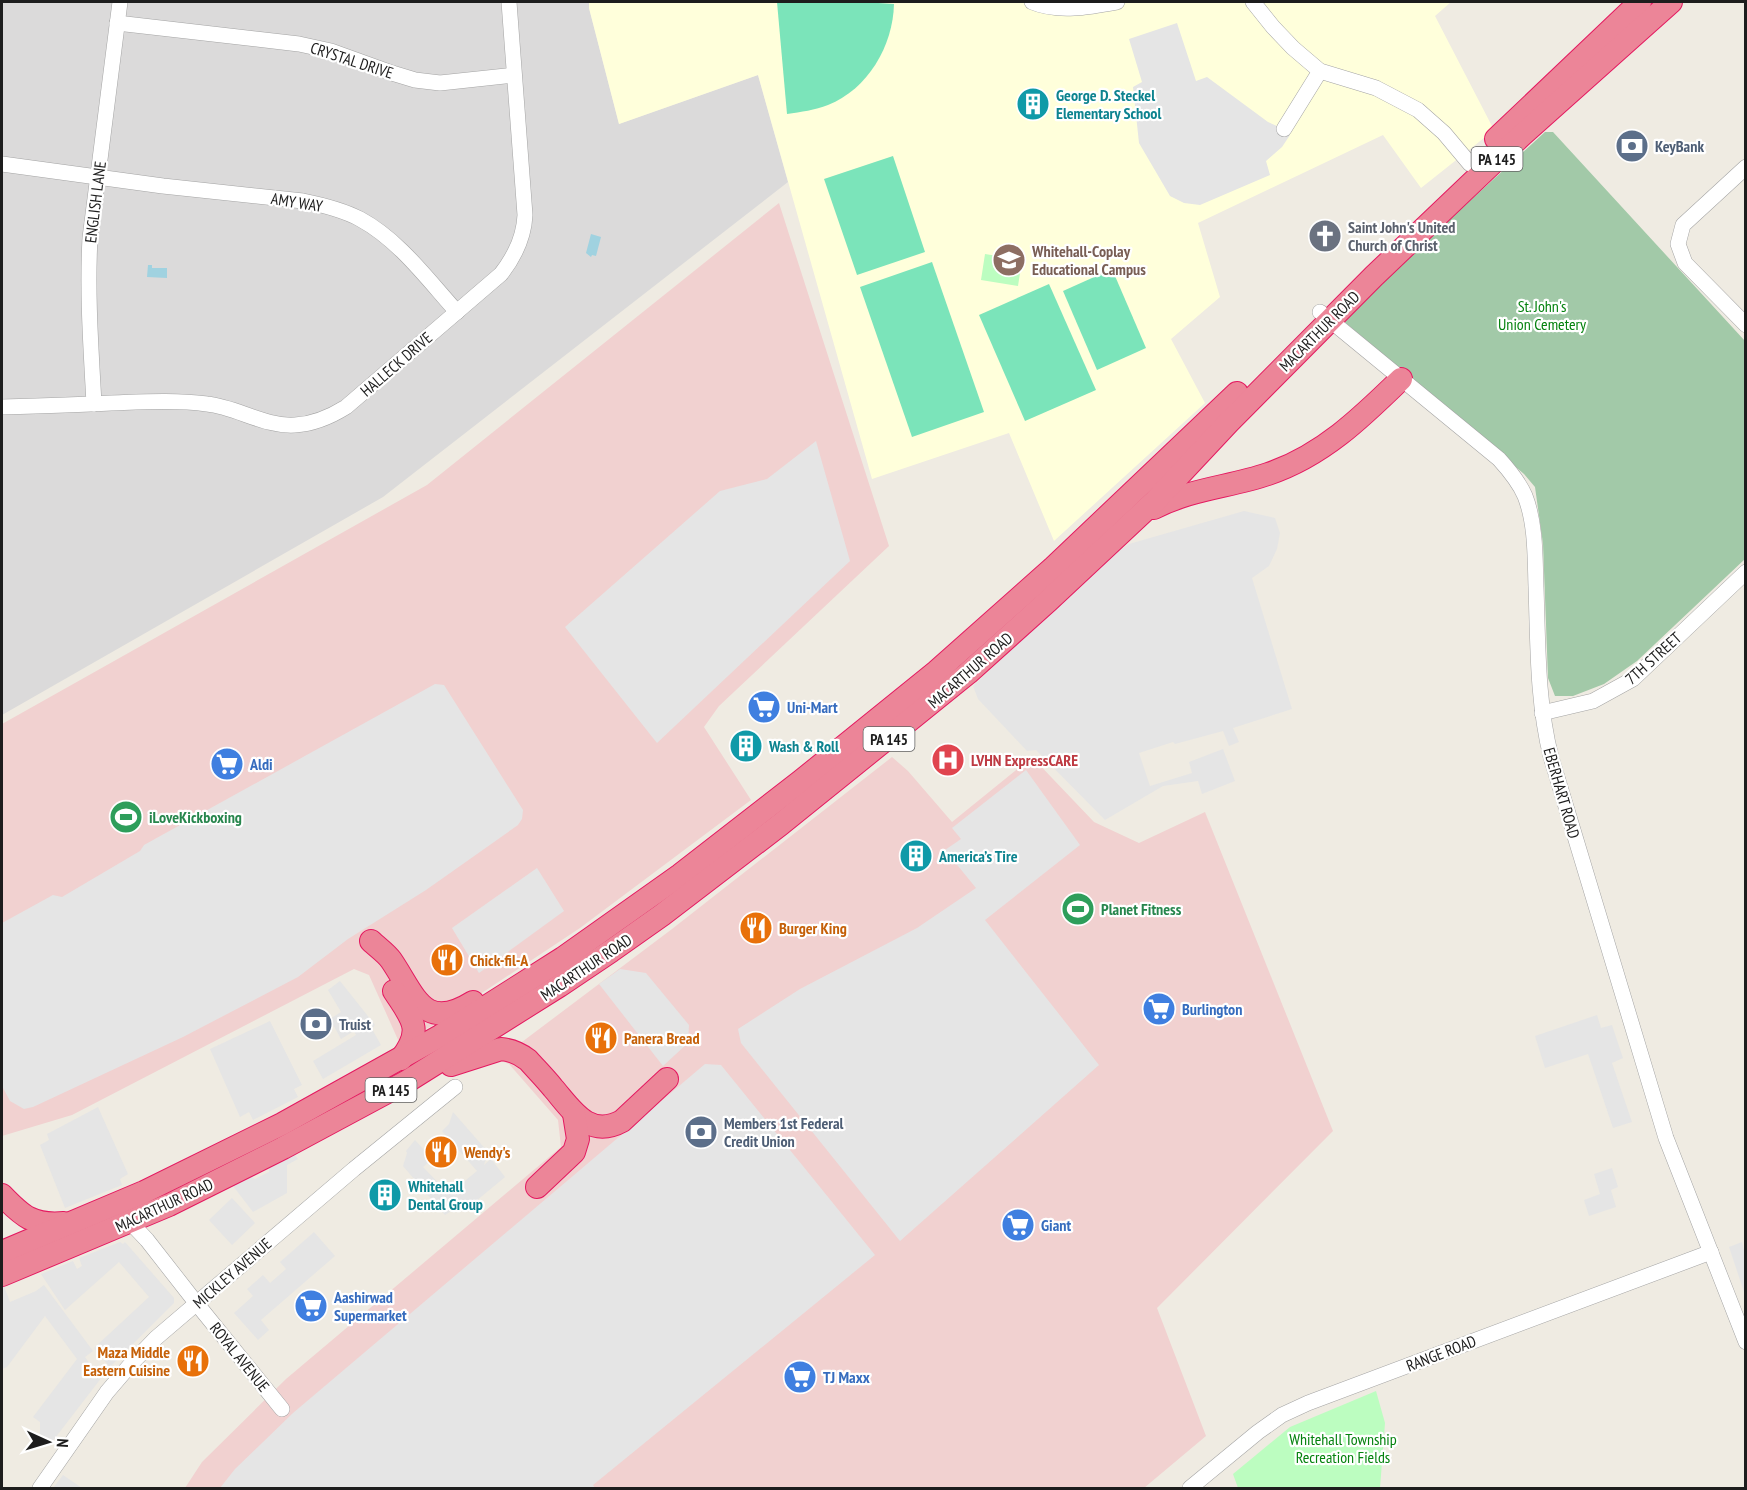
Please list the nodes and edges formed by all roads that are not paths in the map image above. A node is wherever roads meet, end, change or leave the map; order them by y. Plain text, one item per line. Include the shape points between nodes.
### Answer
1 (120, 2) edge
2 (509, 2) edge
3 (1032, 2) edge
4 (1117, 2) edge
5 (1253, 2) edge
6 (1640, 2) edge
7 (1671, 2) edge
8 (117, 22) junction
9 (1320, 71) junction
10 (514, 75) junction
11 (1284, 129) dead end
12 (2, 164) edge
13 (1470, 164) junction
14 (1746, 167) edge
15 (98, 177) junction
16 (457, 312) junction
17 (1324, 316) junction
18 (1746, 325) edge
19 (1401, 380) junction
20 (94, 404) junction
21 (2, 407) edge
22 (1126, 528) junction
23 (1746, 572) edge
24 (1542, 713) junction
25 (526, 981) junction
26 (401, 1059) junction
27 (426, 1070) junction
28 (667, 1079) dead end
29 (455, 1087) dead end
30 (574, 1114) junction
31 (537, 1187) dead end
32 (2, 1195) edge
33 (74, 1222) junction
34 (130, 1222) junction
35 (2, 1252) edge
36 (1711, 1252) junction
37 (2, 1275) edge
38 (197, 1304) junction
39 (1746, 1342) edge
40 (282, 1409) dead end
41 (40, 1488) edge
42 (1190, 1488) edge

1 - 8 street, ENGLISH LANE
2 - 10 street, HALLECK DRIVE
3 - 4 street via 1059,8
5 - 9 street via 1293,48
6 - 13 highway, MACARTHUR ROAD / PA 145
7 - 17 highway, MACARTHUR ROAD / PA 145 via 1513,143 1382,268
8 - 10 street, CRYSTAL DRIVE via 299,44 432,82
8 - 15 street, ENGLISH LANE
9 - 11 street
9 - 13 street via 1376,88 1418,110
10 - 16 street, HALLECK DRIVE via 525,214 521,238 501,274
12 - 15 street
13 - 17 highway, MACARTHUR ROAD / PA 145
14 - 18 street via 1683,225 1678,244 1685,263
15 - 16 street, AMY WAY via 303,201 350,214 403,253
15 - 20 street, ENGLISH LANE via 88,270
16 - 20 street, HALLECK DRIVE via 346,407 312,423 280,425 206,404
17 - 19 street, EBERHART ROAD
17 - 22 highway, MACARTHUR ROAD / PA 145 via 1187,468
17 - 25 highway, MACARTHUR ROAD / PA 145 via 937,671 680,875
19 - 22 highway via 1341,435 1294,463 1269,474 1168,500
19 - 24 street, EBERHART ROAD via 1498,459 1526,497 1534,547
20 - 21 street, HALLECK DRIVE
22 - 27 highway, MACARTHUR ROAD / PA 145 via 968,673 781,824 611,951
23 - 24 street, 7TH STREET via 1633,679 1593,701
24 - 36 street, EBERHART ROAD via 1551,757 1666,1138
25 - 26 highway, MACARTHUR ROAD / PA 145
25 - 26 highway via 503,985 454,1012 434,1013 417,1002 389,957 371,941 378,964 414,1027 413,1040
26 - 33 highway, MACARTHUR ROAD / PA 145 via 221,1155
27 - 30 highway via 509,1050 528,1059
27 - 34 highway, MACARTHUR ROAD / PA 145 via 284,1148
28 - 30 highway via 616,1124 597,1127
29 - 38 street, MICKLEY AVENUE
30 - 31 highway via 578,1139 574,1152
32 - 33 highway via 31,1220 51,1224
33 - 35 highway, MACARTHUR ROAD / PA 145
34 - 37 highway, MACARTHUR ROAD / PA 145
34 - 38 street, ROYAL AVENUE
36 - 39 street, EBERHART ROAD
36 - 42 street, RANGE ROAD via 1308,1402 1258,1432
38 - 40 street, ROYAL AVENUE
38 - 41 street, MICKLEY AVENUE via 131,1364

